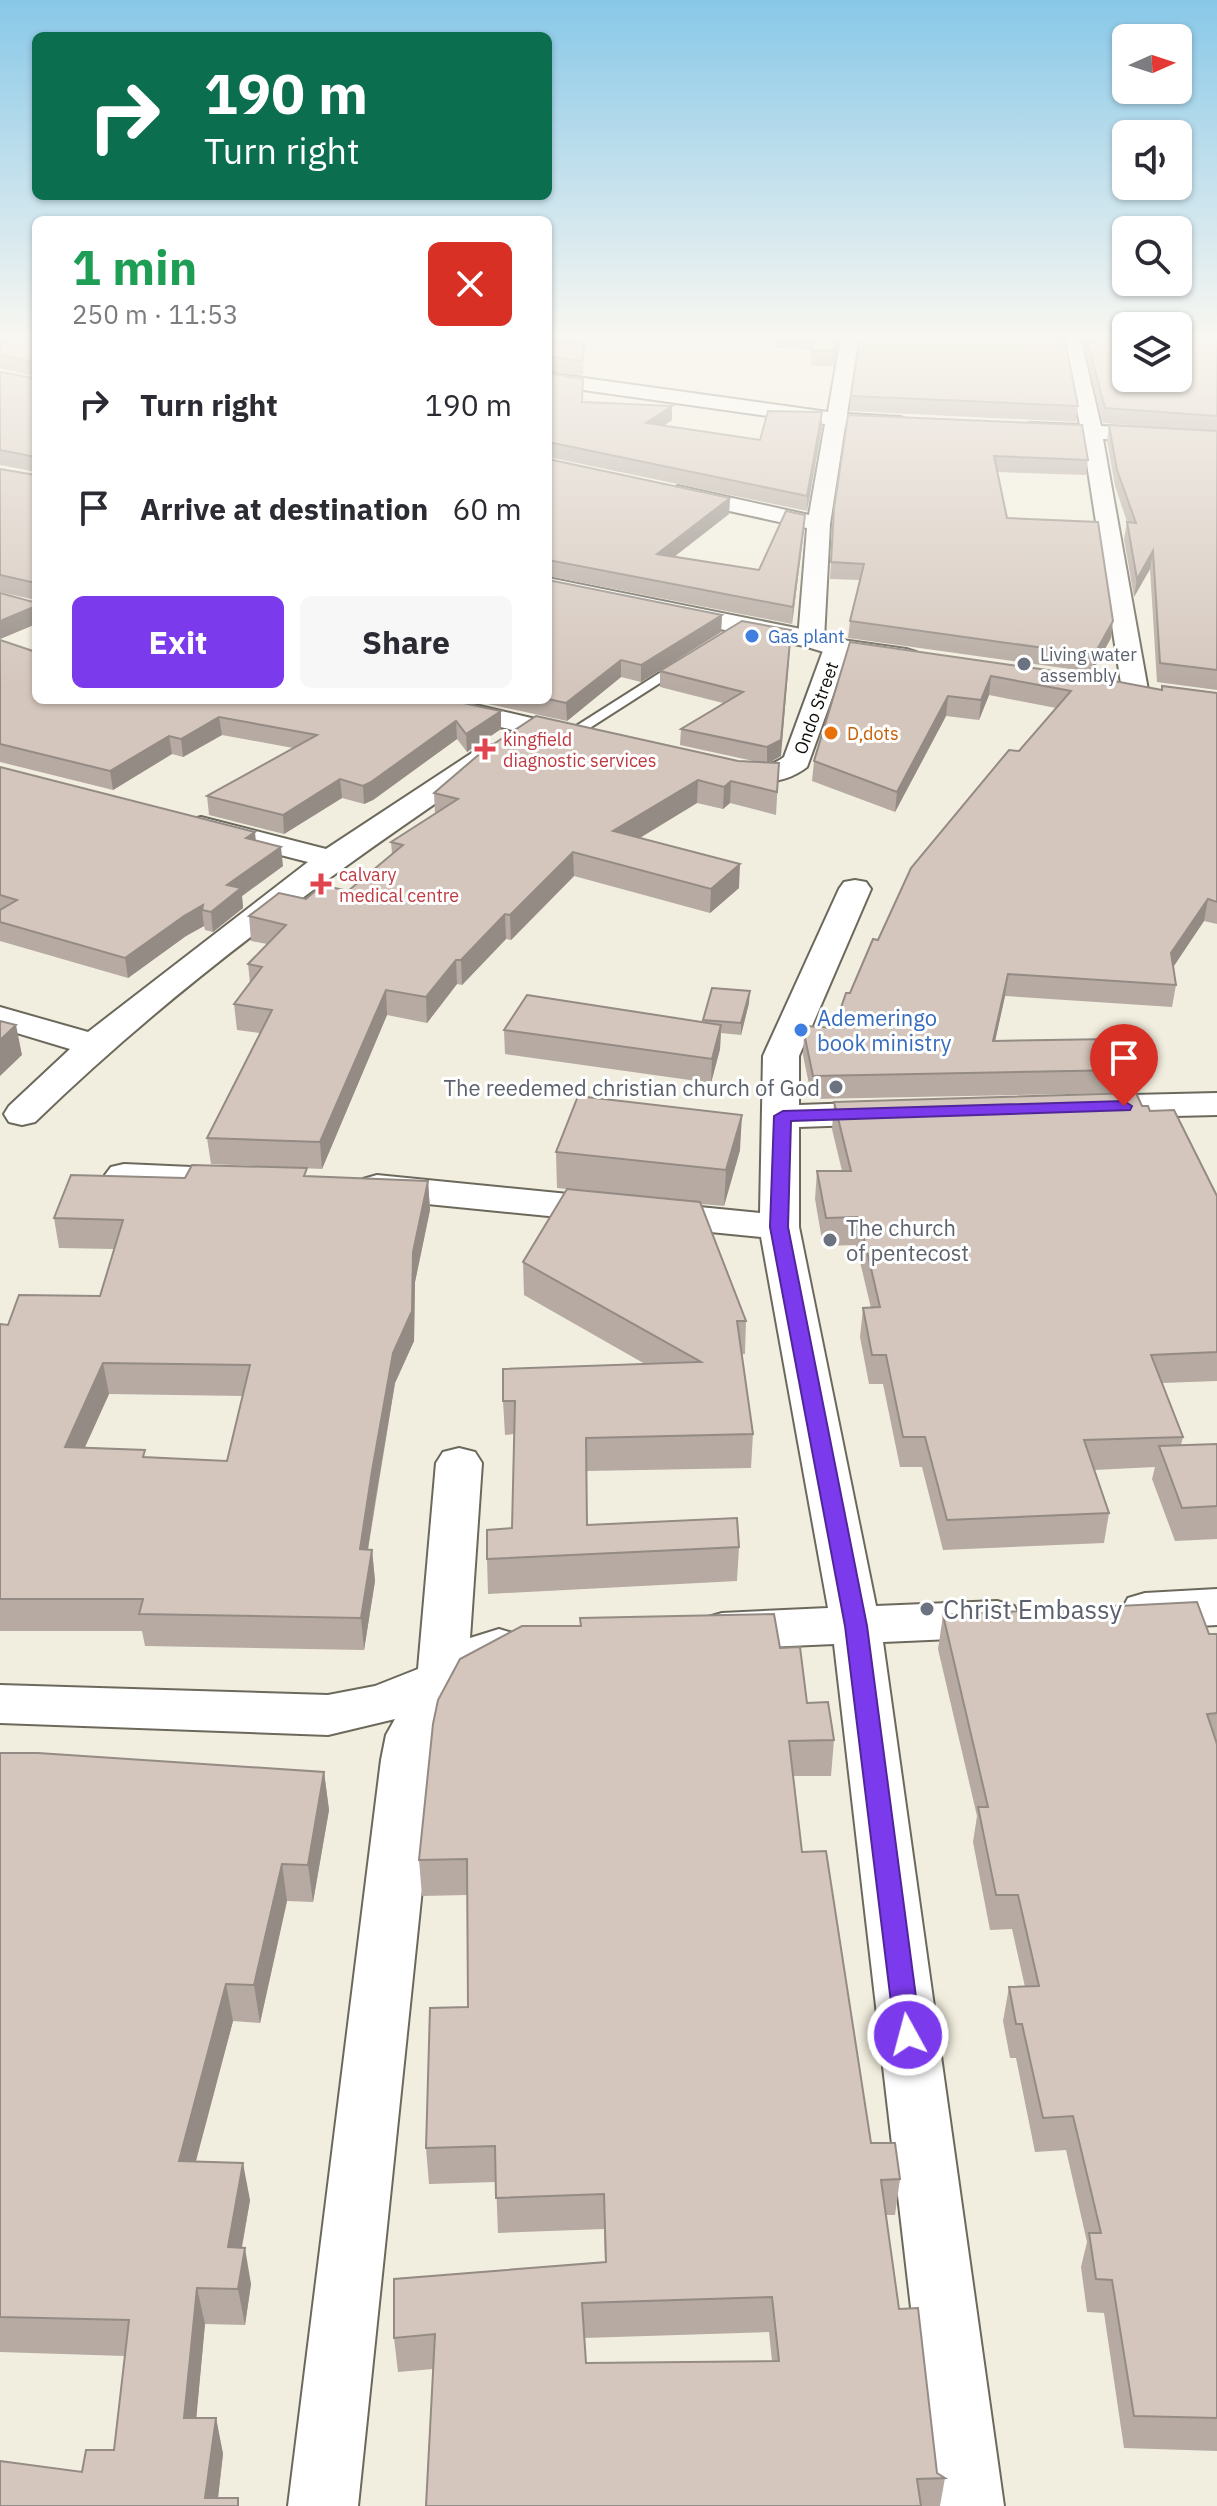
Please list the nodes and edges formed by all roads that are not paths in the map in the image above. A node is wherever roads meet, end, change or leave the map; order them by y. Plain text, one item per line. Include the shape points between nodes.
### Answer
1 (831, 453) edge
2 (1097, 453) edge
3 (653, 488) edge
4 (819, 524) junction
5 (552, 587) edge
6 (824, 644) junction
7 (699, 655) edge
8 (931, 661) edge
9 (1104, 685) edge
10 (1149, 692) joint
11 (436, 704) edge
12 (531, 726) junction
13 (569, 735) junction
14 (600, 742) edge
15 (692, 763) edge
16 (181, 820) edge
17 (331, 859) junction
18 (855, 889) dead end
19 (0, 1017) edge
20 (94, 1045) junction
21 (1217, 1104) edge
22 (1062, 1108) edge
23 (922, 1112) edge
24 (22, 1114) dead end
25 (783, 1116) junction
26 (124, 1175) edge
27 (279, 1182) edge
28 (341, 1184) edge
29 (779, 1227) junction
30 (459, 1463) dead end
31 (1217, 1607) edge
32 (1107, 1613) edge
33 (1044, 1616) edge
34 (856, 1626) junction
35 (683, 1632) edge
36 (544, 1637) edge
37 (442, 1680) junction
38 (0, 1704) edge
39 (323, 2506) edge
40 (969, 2506) edge

1 - 4 street
2 - 10 street
3 - 4 street
4 - 6 street
5 - 6 street via 735,633
6 - 8 street
6 - 15 street, Ondo Street via 797,761 768,776
7 - 13 lane
9 - 10 street
11 - 12 street
12 - 13 street
12 - 17 street
13 - 14 street
16 - 17 street
17 - 20 street
18 - 25 street via 781,1056
19 - 20 street
20 - 24 street
21 - 22 street
23 - 25 street
25 - 29 street
26 - 27 street
28 - 29 street
29 - 34 street
30 - 37 street
31 - 32 street
33 - 34 street
34 - 35 street
34 - 40 street
36 - 37 street via 481,1653
37 - 38 street via 382,1704 328,1715
37 - 39 street via 412,1735 407,1760

